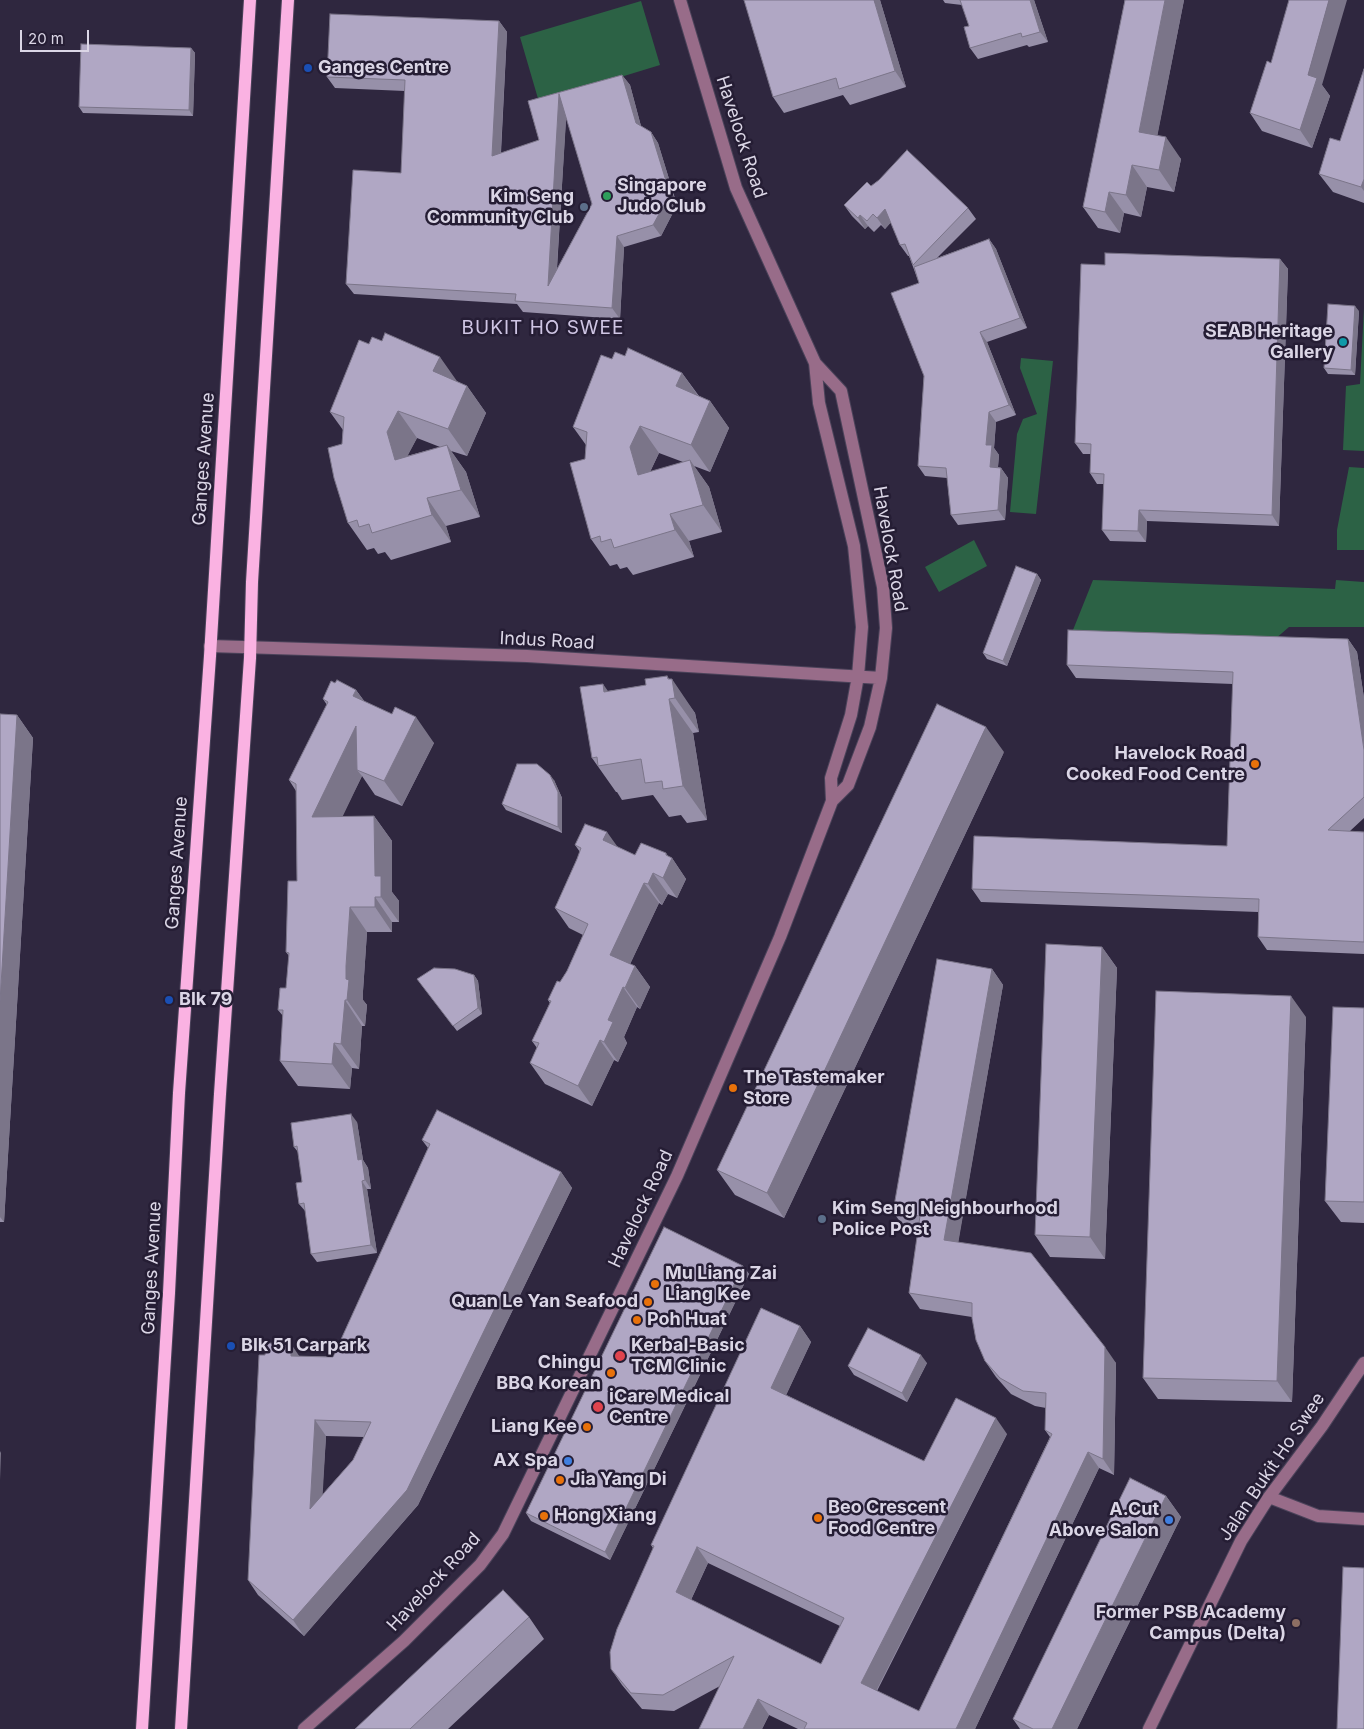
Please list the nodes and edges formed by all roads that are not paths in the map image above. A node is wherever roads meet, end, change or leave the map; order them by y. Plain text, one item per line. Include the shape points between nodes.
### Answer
1 (250, 0) edge
2 (288, 0) edge
3 (680, 0) edge
4 (815, 362) junction
5 (210, 646) junction
6 (250, 647) junction
7 (858, 676) junction
8 (881, 678) junction
9 (832, 801) junction
10 (1364, 1364) edge
11 (1269, 1497) junction
12 (1364, 1519) edge
13 (142, 1729) edge
14 (181, 1729) edge
15 (304, 1729) edge
16 (1149, 1729) edge

1 - 5 main road, Ganges Avenue
2 - 6 main road
3 - 4 street, Havelock Road via 736,188
4 - 7 street, Havelock Road via 818,404 854,546 862,627
4 - 8 street, Havelock Road via 841,391 875,545 886,628
5 - 6 street, Indus Road
5 - 13 main road, Ganges Avenue via 179,1093
6 - 7 street, Indus Road via 527,656
6 - 14 main road
7 - 8 street, Indus Road
7 - 9 street, Havelock Road via 831,778
8 - 9 street, Havelock Road via 870,727 848,785
9 - 15 street, Havelock Road via 780,937 663,1206 503,1534 480,1565 404,1641
10 - 11 street, Jalan Bukit Ho Swee
11 - 12 street via 1318,1516
11 - 16 street, Jalan Bukit Ho Swee via 1224,1572

